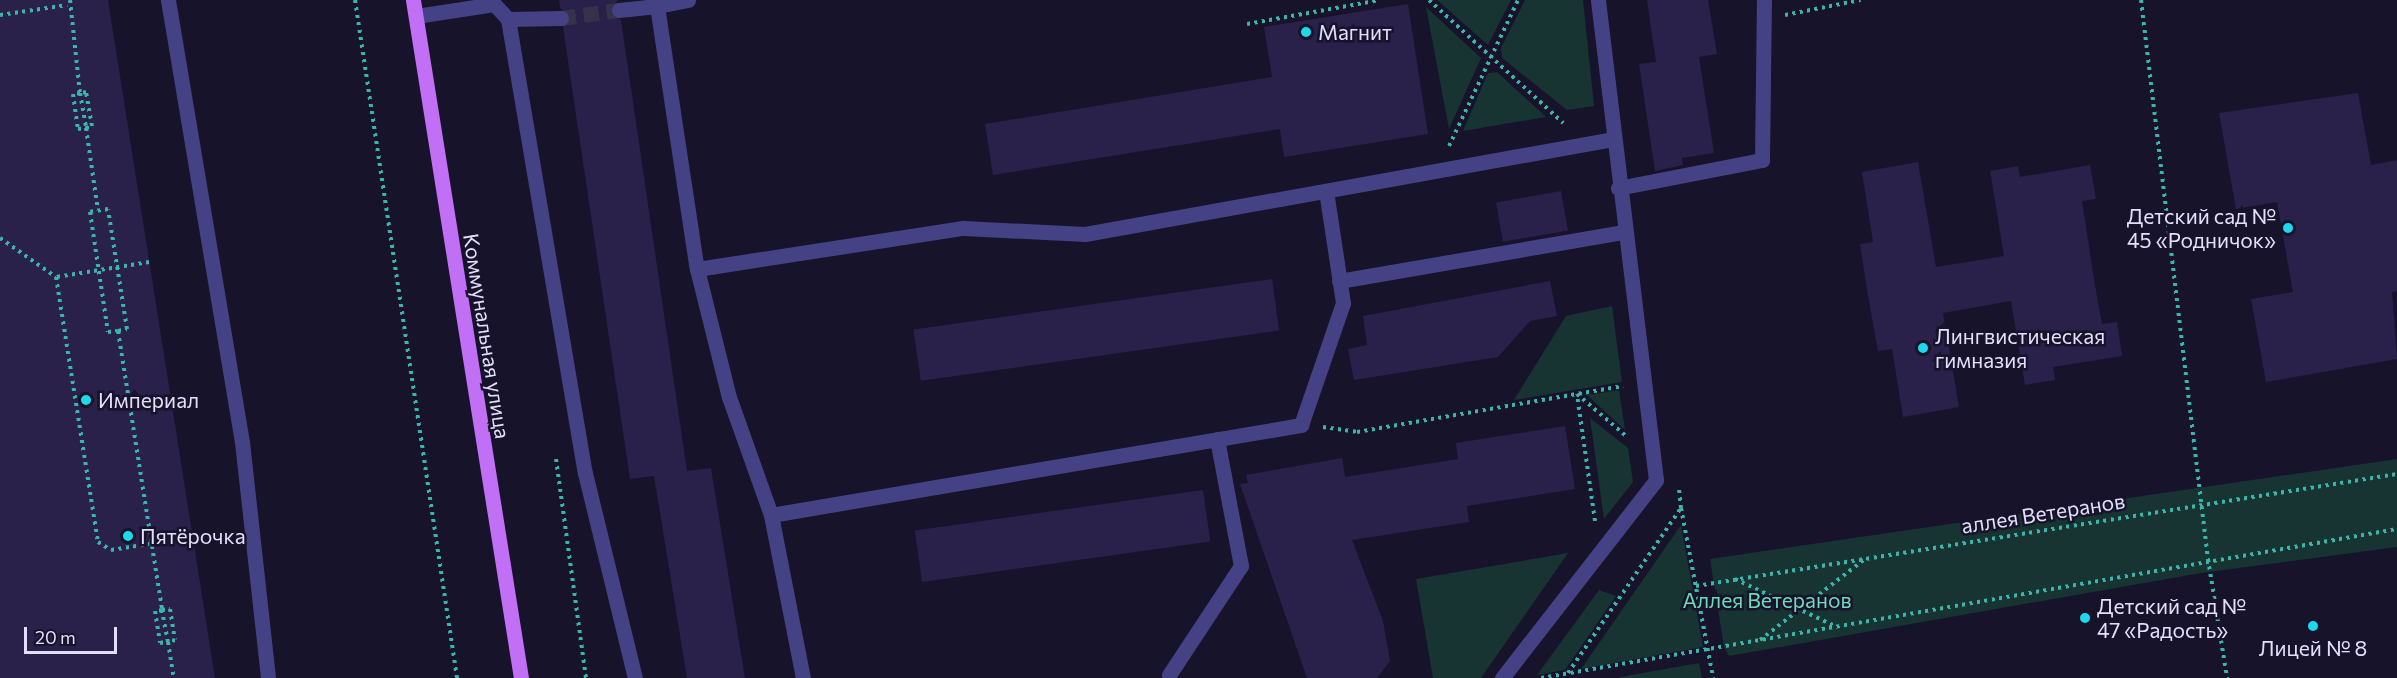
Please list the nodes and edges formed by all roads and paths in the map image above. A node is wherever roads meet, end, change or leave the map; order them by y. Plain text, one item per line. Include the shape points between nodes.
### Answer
1 (169, 0) edge
2 (355, 0) edge
3 (413, 0) edge
4 (687, 0) edge
5 (1380, 0) edge
6 (1429, 0) edge
7 (1518, 0) edge
8 (1598, 0) edge
9 (1764, 0) edge
10 (1861, 0) edge
11 (2141, 0) edge
12 (68, 2) edge
13 (657, 6) junction
14 (619, 10) tunnel mouth
15 (0, 15) edge
16 (416, 16) junction
17 (561, 18) tunnel mouth
18 (508, 19) junction
19 (1764, 19) junction
20 (1247, 24) dead end
21 (1490, 56) junction
22 (80, 93) junction
23 (86, 128) junction
24 (1613, 139) junction
25 (1586, 144) junction
26 (1438, 170) junction
27 (1618, 188) junction
28 (1326, 191) junction
29 (98, 210) junction
30 (1624, 232) junction
31 (3, 238) edge
32 (149, 262) dead end
33 (117, 267) junction
34 (698, 269) junction
35 (98, 270) junction
36 (57, 277) junction
37 (1340, 281) junction
38 (118, 331) junction
39 (1642, 383) junction
40 (1577, 394) junction
41 (1301, 424) junction
42 (1217, 439) junction
43 (1631, 441) dead end
44 (2397, 474) edge
45 (2203, 502) junction
46 (1681, 508) dead end
47 (771, 515) junction
48 (2397, 529) edge
49 (1597, 534) dead end
50 (193, 537) dead end
51 (152, 544) junction
52 (1868, 557) junction
53 (2208, 559) junction
54 (1734, 579) junction
55 (1696, 586) junction
56 (162, 610) junction
57 (1801, 610) junction
58 (1838, 627) junction
59 (1760, 641) junction
60 (168, 642) junction
61 (1708, 650) junction
62 (1170, 677) edge
63 (174, 678) edge
64 (268, 678) edge
65 (457, 678) edge
66 (521, 678) edge
67 (635, 678) edge
68 (803, 678) edge
69 (1502, 678) edge
70 (1541, 678) edge
71 (1713, 678) edge
72 (2227, 678) edge

1 - 64 lane via 242,442
2 - 65 path
3 - 16 main road, Коммунальная улица
4 - 13 lane
5 - 20 path
6 - 21 path
7 - 21 path
8 - 24 lane
9 - 19 lane
10 - 19 path
11 - 45 path
12 - 15 path
12 - 22 path
13 - 14 lane
13 - 34 lane
16 - 18 lane via 495,4
16 - 66 main road, Коммунальная улица
17 - 18 lane
18 - 67 lane via 585,473
19 - 27 lane via 1762,160
21 - 25 path
21 - 26 path
22 - 23 path
22 - 23 path via 73,94 78,129
23 - 29 path
24 - 25 lane
24 - 27 lane
25 - 26 lane
26 - 28 lane
27 - 30 lane
28 - 34 lane via 1085,234 963,228
28 - 37 lane
29 - 33 path via 108,209
29 - 35 path via 90,212
30 - 37 lane
30 - 39 lane
31 - 36 path
32 - 33 path
33 - 35 path
33 - 38 path via 127,329
34 - 47 lane via 729,397
35 - 36 path
35 - 38 path via 108,332
36 - 51 path via 98,542 111,550
37 - 41 lane via 1343,303
38 - 51 path
39 - 40 path
39 - 69 lane via 1656,480
40 - 41 path via 1357,432
40 - 43 path
40 - 49 path
41 - 42 lane
42 - 47 lane
42 - 62 lane via 1241,566
44 - 45 path, аллея Ветеранов
45 - 52 path, аллея Ветеранов
45 - 53 path
46 - 55 path
47 - 68 lane
48 - 53 path
50 - 51 path
51 - 56 path
52 - 54 path, аллея Ветеранов
52 - 57 path
53 - 58 path
53 - 72 path
54 - 55 path, аллея Ветеранов
54 - 57 path
55 - 61 path
56 - 60 path
56 - 60 path via 170,609 175,640
56 - 60 path via 155,611 160,643
57 - 58 path
57 - 59 path
58 - 59 path
59 - 61 path
60 - 63 path
61 - 70 path
61 - 71 path

